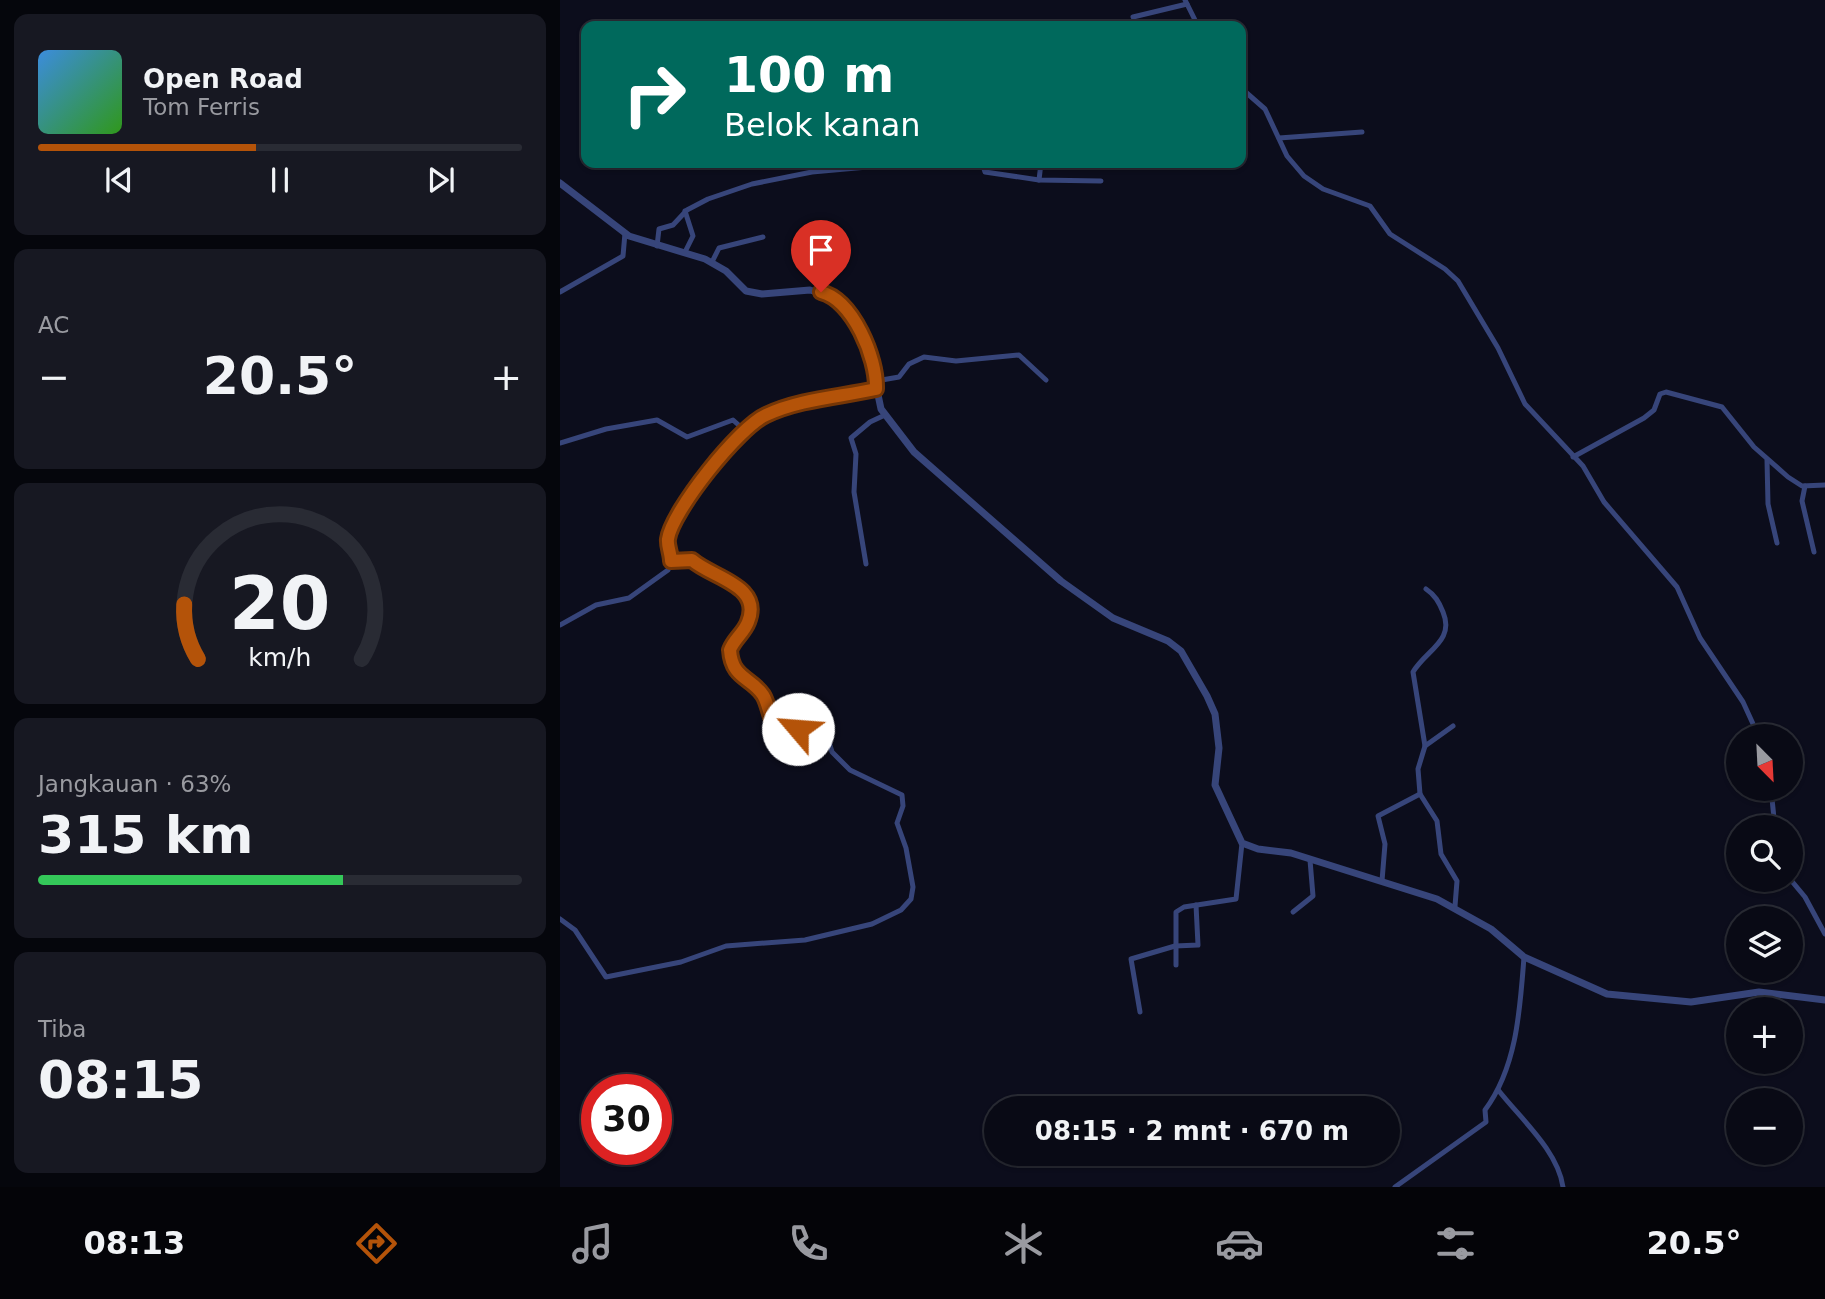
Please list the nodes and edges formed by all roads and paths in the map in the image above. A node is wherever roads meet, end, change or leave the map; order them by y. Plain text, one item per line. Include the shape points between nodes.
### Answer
1 (1186, 2) edge
2 (1133, 17) dead end
3 (1196, 21) edge
4 (1246, 92) edge
5 (1362, 132) dead end
6 (1279, 138) junction
7 (865, 168) edge
8 (984, 168) edge
9 (1040, 168) edge
10 (1039, 180) junction
11 (1101, 181) dead end
12 (560, 183) edge
13 (685, 211) junction
14 (625, 233) junction
15 (763, 237) dead end
16 (657, 246) junction
17 (685, 252) junction
18 (712, 262) junction
19 (560, 292) edge
20 (1046, 380) dead end
21 (876, 385) junction
22 (885, 415) junction
23 (743, 429) junction
24 (560, 443) edge
25 (1573, 457) junction
26 (1766, 458) junction
27 (1825, 485) edge
28 (1805, 486) junction
29 (1777, 543) dead end
30 (1814, 552) dead end
31 (671, 561) junction
32 (866, 564) dead end
33 (1426, 589) dead end
34 (560, 625) edge
35 (1753, 724) edge
36 (1453, 726) dead end
37 (1425, 746) junction
38 (1420, 794) junction
39 (1242, 843) junction
40 (1310, 860) junction
41 (1382, 880) junction
42 (1801, 892) edge
43 (1196, 905) junction
44 (1455, 906) junction
45 (1293, 912) dead end
46 (560, 919) edge
47 (1825, 934) edge
48 (1175, 946) junction
49 (1524, 957) junction
50 (1176, 965) dead end
51 (1825, 1000) edge
52 (1140, 1012) dead end
53 (1499, 1091) junction
54 (1395, 1187) edge
55 (1563, 1187) edge

1 - 2 street
1 - 3 street
4 - 6 street via 1265,109
5 - 6 street
6 - 25 street via 1292,164 1309,181 1370,206 1390,234 1458,281 1525,404
7 - 13 street via 789,176 720,194
8 - 10 street via 987,173
9 - 10 street
10 - 11 street
12 - 14 street
13 - 16 street via 673,225 659,229
13 - 17 street via 693,236
14 - 16 street
14 - 19 street via 623,257
15 - 18 street via 719,248
16 - 17 street
17 - 18 street
18 - 21 street via 746,291 810,290 836,298 867,342
20 - 21 street via 1019,355 956,361 924,357 909,364 899,377
21 - 22 street
21 - 23 street via 794,405
22 - 32 street via 851,438
22 - 39 street via 930,468 1049,572 1113,618 1178,648 1212,707 1219,748 1216,785
23 - 24 street via 733,420 687,437 657,420
23 - 31 street via 677,513 668,540
25 - 26 street via 1644,418 1666,392 1722,408
25 - 35 street via 1604,502 1677,587 1695,629 1739,694
26 - 28 street
26 - 29 street via 1768,503
27 - 28 street
28 - 30 street via 1802,501
31 - 34 street via 668,570 638,593 596,605
31 - 46 street via 692,560 746,592 752,611 730,656 740,675 764,697 773,722 789,729 826,732 832,752 850,770 902,795 897,823 906,848 912,899 872,924 798,941 726,946 681,962 606,977 575,930
33 - 37 street via 1440,604 1447,626 1444,638 1413,671
36 - 37 street
37 - 38 street via 1418,769
38 - 41 street via 1378,816 1384,844
38 - 44 street via 1437,821 1443,859 1457,881
39 - 40 street
39 - 43 street via 1237,899
40 - 41 street
40 - 45 street via 1314,893
41 - 44 street
42 - 47 street
43 - 48 street via 1176,912
43 - 48 street via 1199,943
44 - 49 street
48 - 50 street
48 - 52 street via 1131,960
49 - 51 street via 1595,990 1628,998 1690,1002 1759,992
49 - 53 street via 1517,1021
53 - 54 street via 1485,1110 1485,1122
53 - 55 street via 1551,1158

